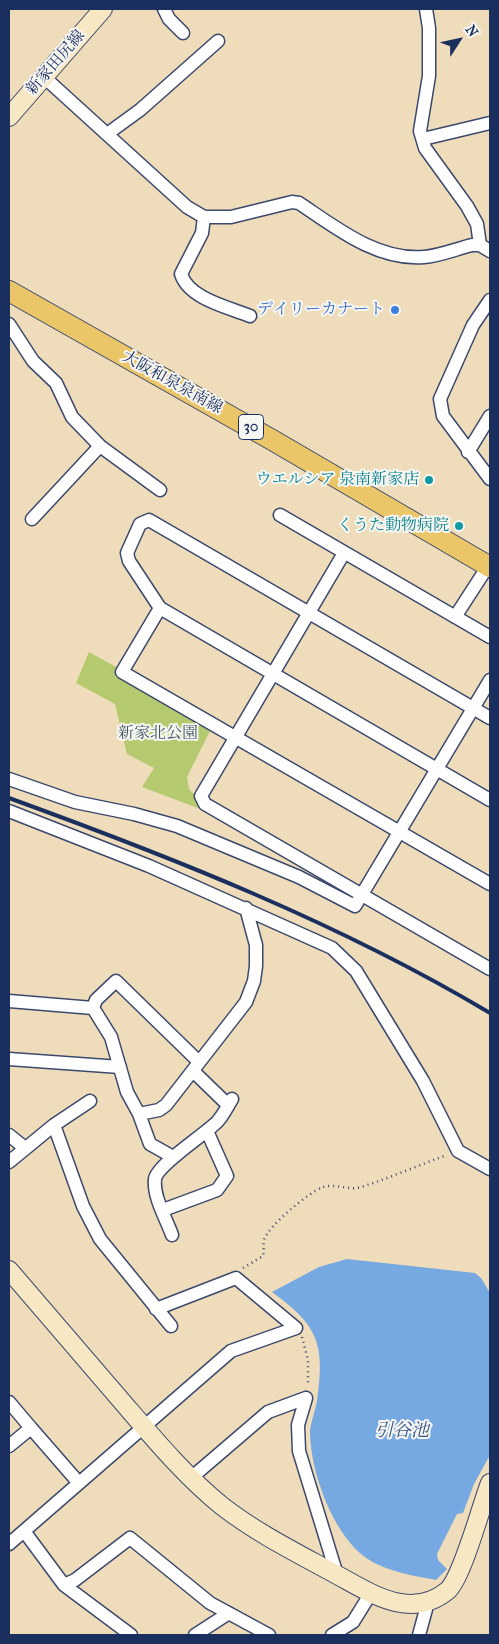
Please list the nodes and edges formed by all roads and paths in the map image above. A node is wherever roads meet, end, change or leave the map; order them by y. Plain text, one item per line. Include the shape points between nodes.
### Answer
1 (103, 9) edge
2 (164, 9) edge
3 (426, 9) edge
4 (183, 32) dead end
5 (218, 42) dead end
6 (44, 77) junction
7 (9, 117) edge
8 (490, 123) edge
9 (107, 134) junction
10 (423, 139) junction
11 (204, 217) junction
12 (485, 248) edge
13 (9, 292) edge
14 (490, 300) edge
15 (250, 316) dead end
16 (9, 324) edge
17 (490, 416) edge
18 (100, 446) junction
19 (468, 452) junction
20 (490, 479) edge
21 (160, 490) dead end
22 (280, 515) dead end
23 (32, 519) dead end
24 (344, 553) junction
25 (490, 565) edge
26 (160, 608) junction
27 (309, 613) junction
28 (455, 617) junction
29 (490, 637) edge
30 (272, 674) junction
31 (490, 680) edge
32 (474, 708) junction
33 (490, 718) edge
34 (236, 736) junction
35 (437, 770) junction
36 (9, 779) edge
37 (490, 800) edge
38 (9, 811) edge
39 (401, 832) junction
40 (490, 884) edge
41 (363, 895) junction
42 (246, 908) junction
43 (490, 969) edge
44 (9, 1001) edge
45 (93, 1008) junction
46 (9, 1059) edge
47 (196, 1066) junction
48 (120, 1067) junction
49 (90, 1101) dead end
50 (139, 1114) junction
51 (54, 1125) junction
52 (207, 1132) junction
53 (9, 1135) edge
54 (25, 1148) junction
55 (458, 1150) junction
56 (174, 1157) junction
57 (9, 1162) edge
58 (490, 1168) edge
59 (163, 1210) junction
60 (172, 1235) dead end
61 (9, 1270) edge
62 (236, 1278) junction
63 (156, 1309) junction
64 (172, 1326) dead end
65 (296, 1328) junction
66 (306, 1398) junction
67 (9, 1402) edge
68 (31, 1428) junction
69 (145, 1428) junction
70 (9, 1446) edge
71 (191, 1478) junction
72 (78, 1482) junction
73 (490, 1483) edge
74 (484, 1513) edge
75 (24, 1531) junction
76 (9, 1544) edge
77 (337, 1575) junction
78 (64, 1584) junction
79 (371, 1593) junction
80 (428, 1602) junction
81 (229, 1613) junction
82 (131, 1635) edge
83 (195, 1635) edge
84 (269, 1635) edge
85 (332, 1635) edge
86 (419, 1635) edge

1 - 6 street, 新家田尻線
2 - 4 street via 169,20
3 - 10 street via 429,76 420,130
5 - 9 street via 140,110
6 - 7 street, 新家田尻線
6 - 9 street
8 - 10 street
9 - 11 street via 187,207
10 - 12 street via 425,148 467,206
11 - 12 street via 231,217 299,202 350,237 404,256 424,257 472,245
11 - 15 street via 202,233 181,274 184,283 195,293
13 - 25 main road, 大阪和泉泉南線 / 30
14 - 19 street via 473,325 440,399 443,416
16 - 18 street via 32,361 56,383 72,417
17 - 19 street
18 - 21 street
18 - 23 street
19 - 20 street
22 - 24 street
24 - 27 street
24 - 28 street
25 - 28 street
26 - 27 street via 127,553 140,524 149,520
26 - 30 street
26 - 34 street via 122,672
27 - 30 street
27 - 32 street
28 - 29 street
30 - 34 street
30 - 35 street
31 - 32 street
32 - 33 street
32 - 35 street
34 - 39 street
34 - 41 street via 201,796 205,804
35 - 37 street
35 - 39 street
36 - 41 street via 75,802 177,826 299,877 355,906
38 - 42 street
39 - 40 street
39 - 41 street
41 - 43 street
42 - 47 street via 256,945 254,981 246,1002
42 - 55 street via 332,948 344,957 356,971 423,1081
44 - 45 street
45 - 47 street via 96,1000 116,981
45 - 48 street via 111,1036
46 - 48 street
47 - 50 street via 159,1110
47 - 52 street via 230,1102
48 - 50 street via 127,1092
49 - 51 street
50 - 56 street via 150,1144
51 - 54 street
51 - 63 street via 83,1206 100,1239
52 - 56 street
52 - 59 street via 227,1176 217,1190
53 - 54 street
54 - 57 street
55 - 58 street
55 - 62 path via 359,1188 337,1185 312,1193 270,1232 264,1240 263,1256 242,1269
56 - 59 street via 162,1166 155,1178
59 - 60 street
61 - 69 street
62 - 63 street
62 - 65 street
63 - 64 street
65 - 66 path via 308,1360
65 - 69 street via 231,1351
66 - 71 street via 268,1412
66 - 77 street via 298,1425 299,1451
67 - 68 street
68 - 70 street
68 - 72 street
69 - 71 street
69 - 72 street
71 - 77 street via 247,1523
72 - 75 street
73 - 74 street
74 - 80 street via 458,1576 449,1590
75 - 76 street
75 - 78 street
77 - 79 street
78 - 81 street via 75,1580 130,1538 210,1603
78 - 82 street
79 - 80 street via 403,1604
79 - 85 street via 353,1622
80 - 86 street
81 - 83 street
81 - 84 street

